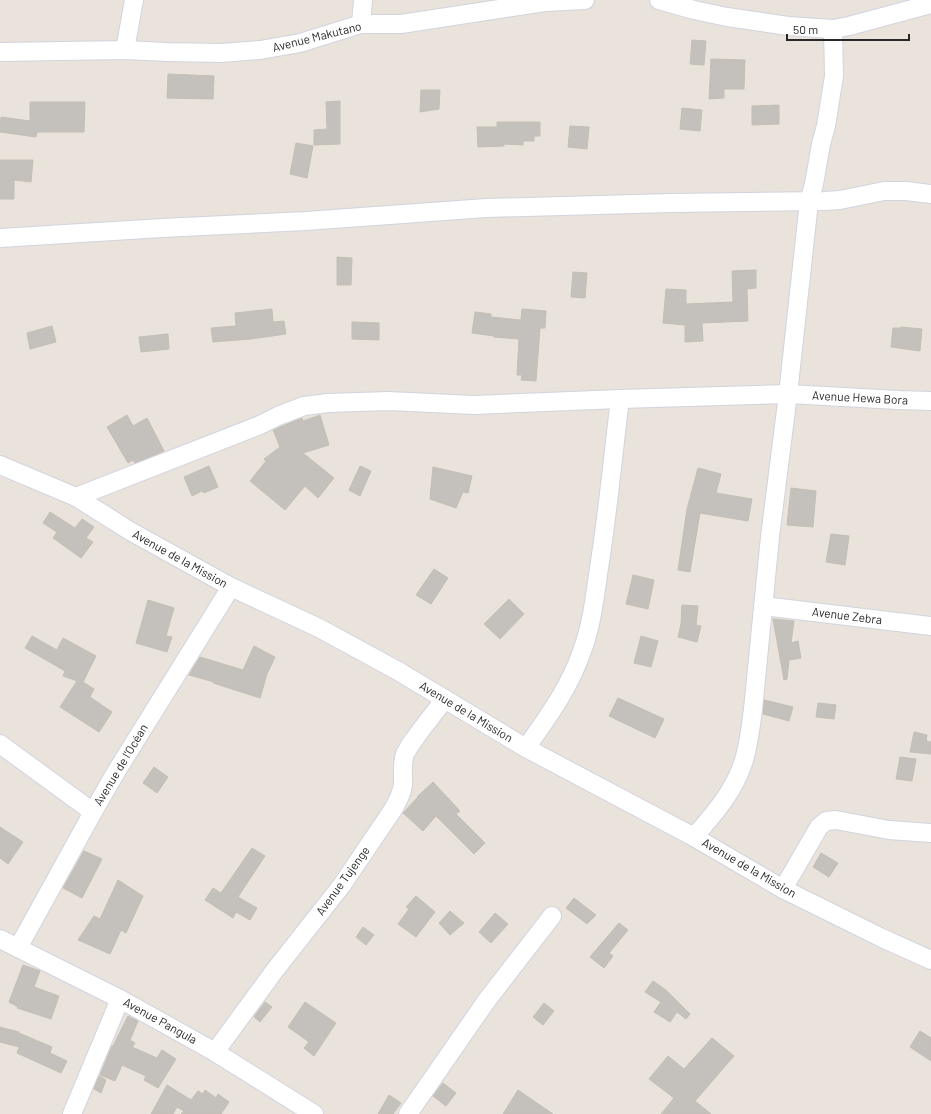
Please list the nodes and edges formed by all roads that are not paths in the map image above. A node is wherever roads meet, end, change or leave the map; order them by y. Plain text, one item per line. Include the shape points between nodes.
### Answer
1 (134, 0) edge
2 (363, 0) edge
3 (585, 0) edge
4 (659, 0) edge
5 (931, 4) edge
6 (361, 24) junction
7 (833, 29) junction
8 (125, 50) junction
9 (0, 52) edge
10 (931, 194) edge
11 (809, 202) junction
12 (0, 238) edge
13 (788, 394) junction
14 (620, 399) junction
15 (931, 401) edge
16 (0, 465) edge
17 (76, 497) junction
18 (231, 587) junction
19 (763, 606) junction
20 (931, 626) edge
21 (445, 699) junction
22 (0, 744) edge
23 (526, 748) junction
24 (92, 812) junction
25 (931, 833) edge
26 (694, 837) junction
27 (783, 889) junction
28 (552, 916) dead end
29 (0, 940) edge
30 (18, 948) junction
31 (931, 960) edge
32 (120, 999) junction
33 (215, 1052) junction
34 (72, 1114) edge
35 (314, 1114) edge
36 (408, 1114) edge

1 - 8 street
2 - 6 street
3 - 6 street, Avenue Makutano via 545,2 401,24
4 - 7 street via 727,17 788,26
5 - 7 street
6 - 8 street, Avenue Makutano via 300,43 260,50 222,53
7 - 11 street via 834,76
8 - 9 street, Avenue Makutano
10 - 11 street via 884,190 840,200
11 - 12 street via 486,208
11 - 13 street
13 - 14 street, Avenue Hewa Bora
13 - 15 street, Avenue Hewa Bora
13 - 19 street
14 - 17 street, Avenue Hewa Bora via 474,405 388,401 328,402 304,406
14 - 23 street via 593,613 582,652 571,678 549,716
16 - 17 street, Avenue de la Mission
17 - 18 street, Avenue de la Mission via 130,531
18 - 21 street, Avenue de la Mission via 319,628
18 - 24 street, Avenue de l'Océan
19 - 20 street, Avenue Zebra
19 - 26 street via 753,709 743,764 737,779 718,809
21 - 23 street, Avenue de la Mission
21 - 33 street, Avenue Tujenge via 405,753 398,802 342,885
22 - 24 street
23 - 26 street, Avenue de la Mission
24 - 30 street, Avenue de l'Océan
25 - 27 street via 888,830 836,820 826,821 819,827
26 - 27 street, Avenue de la Mission
27 - 31 street, Avenue de la Mission
28 - 36 street via 487,1000
29 - 30 street, Avenue Pangula
30 - 32 street, Avenue Pangula
32 - 33 street, Avenue Pangula
32 - 34 street
33 - 35 street, Avenue Pangula

